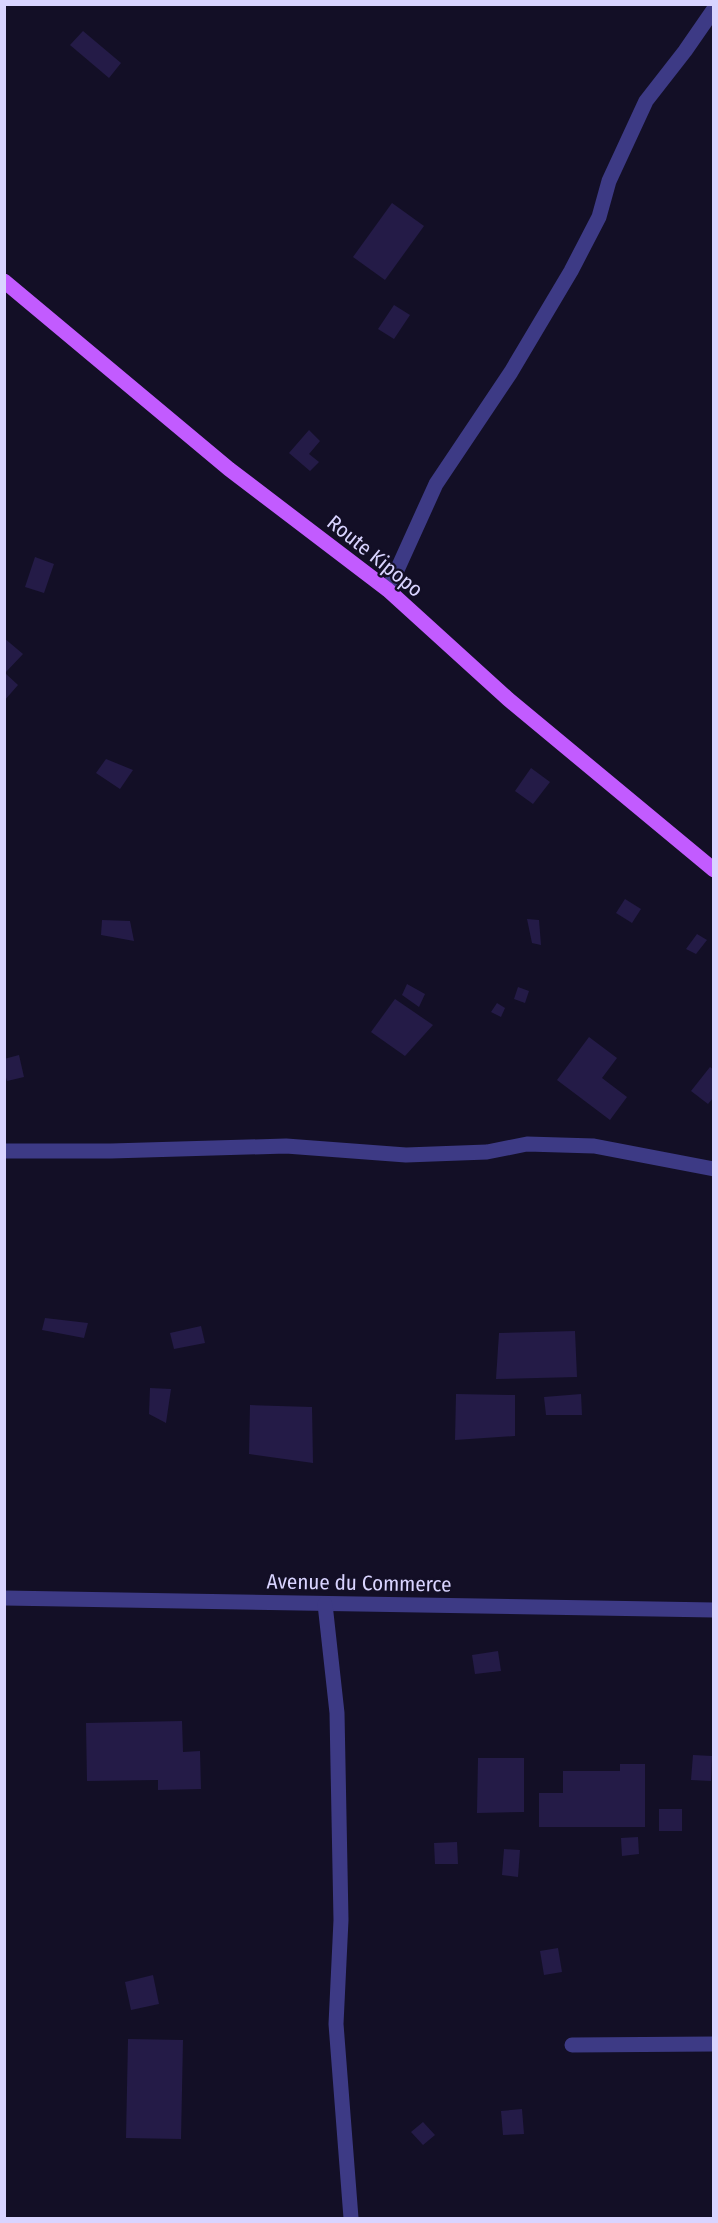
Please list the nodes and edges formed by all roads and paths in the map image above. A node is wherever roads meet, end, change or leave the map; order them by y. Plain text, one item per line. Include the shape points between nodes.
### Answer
1 (714, 9) edge
2 (4, 281) edge
3 (388, 590) junction
4 (714, 870) edge
5 (4, 1151) edge
6 (714, 1169) edge
7 (4, 1598) edge
8 (325, 1604) junction
9 (714, 1611) edge
10 (714, 2044) edge
11 (572, 2045) dead end
12 (351, 2218) edge

1 - 3 street via 646,101 609,181 599,217 571,271 511,372 436,484
2 - 3 main road, Route Kipopo via 230,469
3 - 4 main road, Route Kipopo via 508,699
5 - 6 street via 286,1146 406,1155 487,1152 527,1144 594,1146
7 - 8 street, Avenue du Commerce
8 - 9 street, Avenue du Commerce
8 - 12 street via 337,1713 341,1920 336,2024
10 - 11 street

